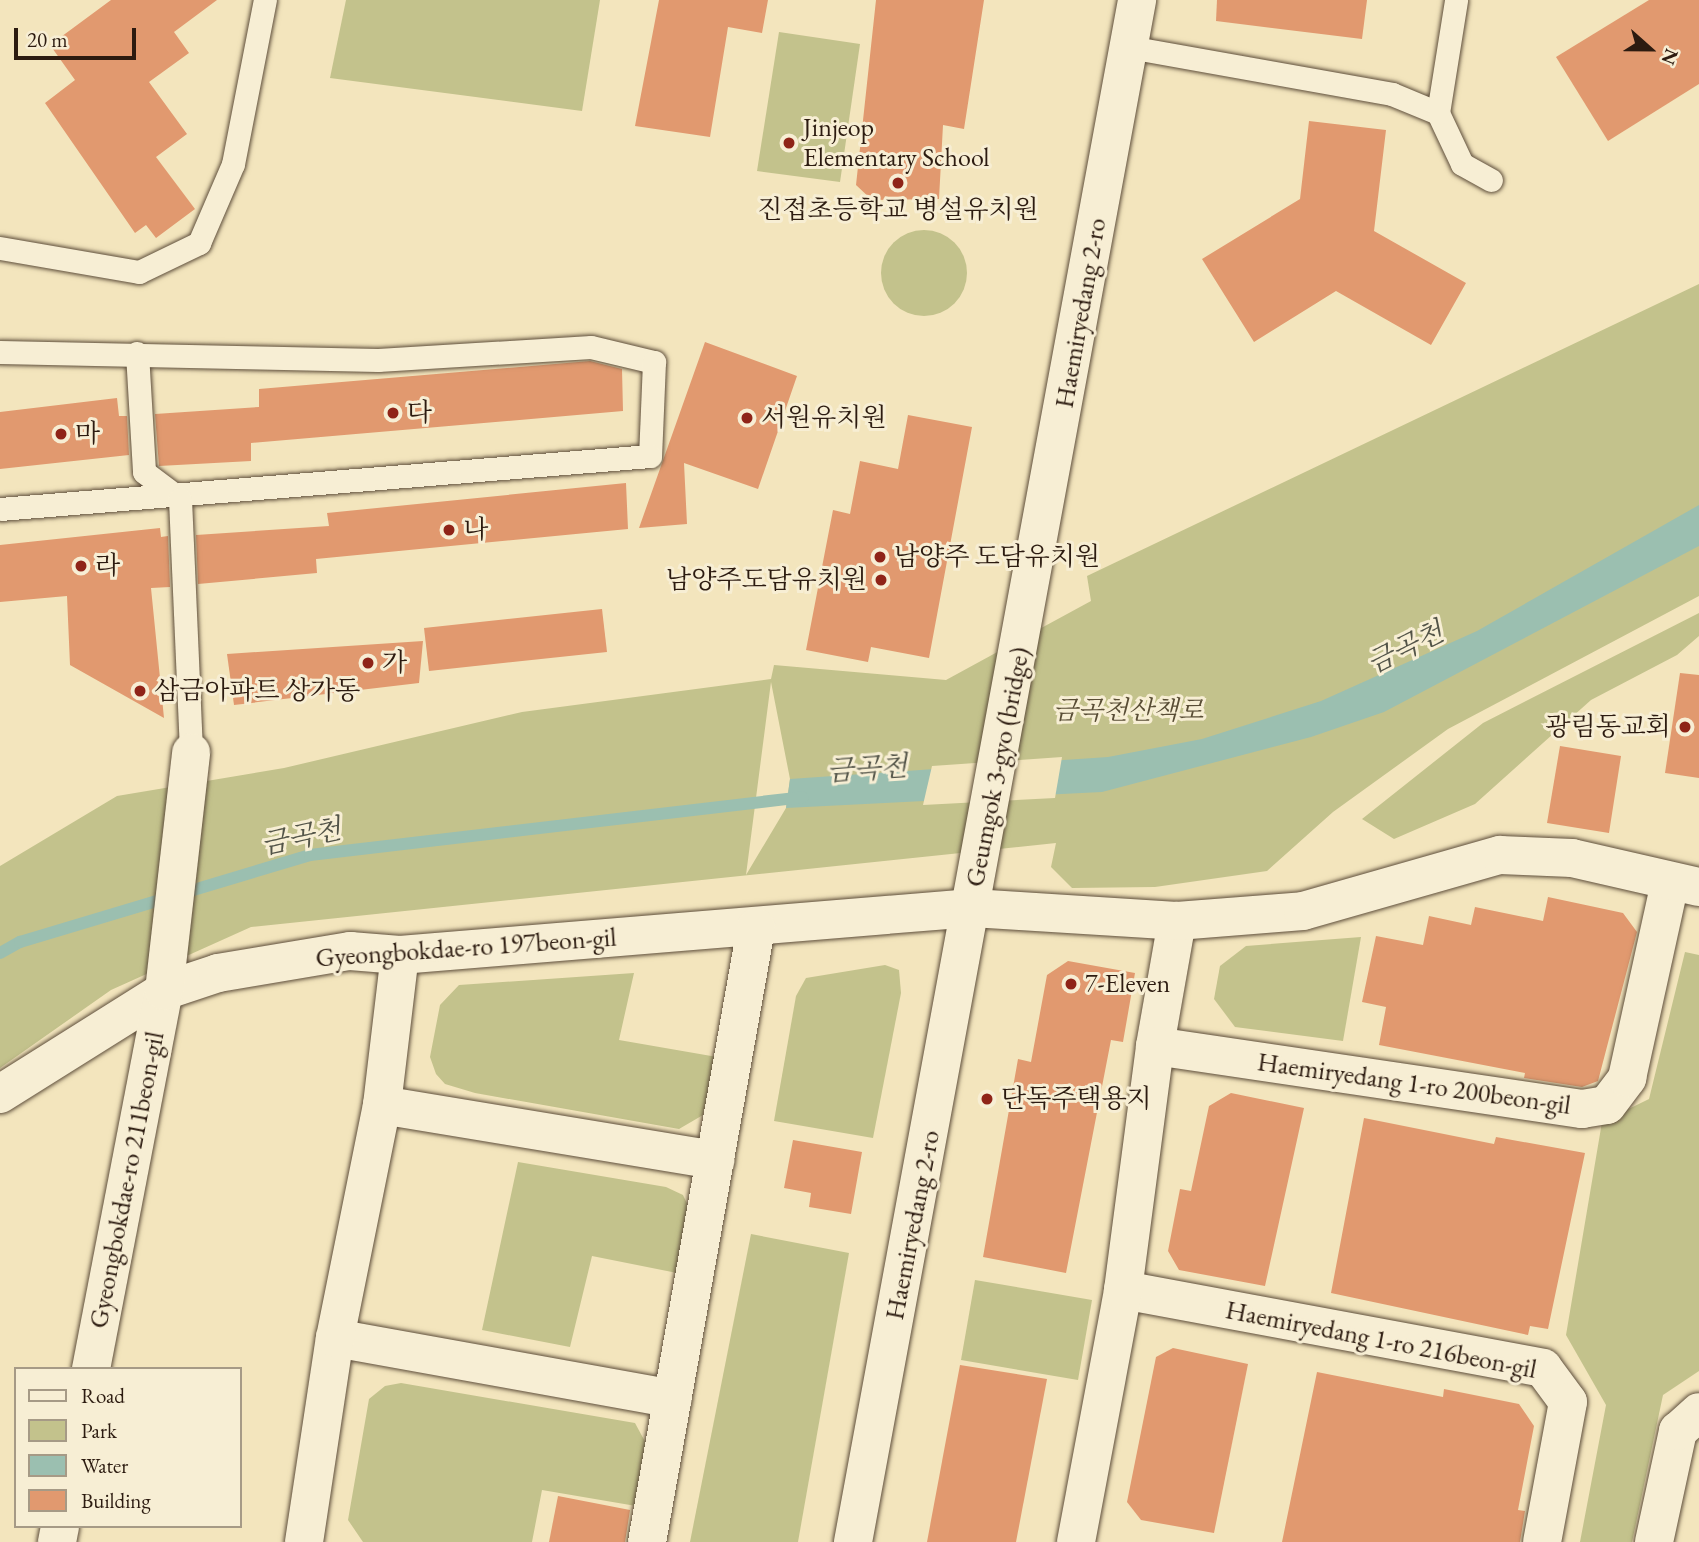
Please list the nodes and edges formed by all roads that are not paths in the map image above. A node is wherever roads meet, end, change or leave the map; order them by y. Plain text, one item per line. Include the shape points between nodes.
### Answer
1 (265, 0) edge
2 (1137, 0) edge
3 (1456, 0) edge
4 (1129, 47) junction
5 (1438, 113) junction
6 (1491, 180) dead end
7 (0, 248) edge
8 (0, 352) edge
9 (137, 353) junction
10 (180, 499) junction
11 (0, 509) edge
12 (1025, 625) joint
13 (191, 753) joint
14 (1685, 884) edge
15 (972, 908) junction
16 (1177, 921) junction
17 (756, 928) junction
18 (400, 955) junction
19 (164, 990) junction
20 (1155, 1046) junction
21 (0, 1094) edge
22 (382, 1105) junction
23 (716, 1160) junction
24 (1123, 1290) junction
25 (335, 1338) junction
26 (90, 1367) edge
27 (673, 1399) junction
28 (1699, 1412) edge
29 (304, 1542) edge
30 (647, 1542) edge
31 (853, 1542) edge
32 (1079, 1542) edge
33 (1542, 1542) edge
34 (1654, 1542) edge

1 - 7 lane via 233,164 199,243 139,272
2 - 4 street, Haemiryedang 2-ro
3 - 5 lane
4 - 5 lane via 1392,94
4 - 12 street, Haemiryedang 2-ro
5 - 6 lane via 1462,164
8 - 9 lane
9 - 10 lane via 144,472
9 - 10 lane via 378,360 591,347 654,362 650,456
10 - 11 lane
10 - 13 lane
12 - 15 street, Geumgok 3-gyo (bridge)
13 - 19 street, Gyeongbokdae-ro 211beon-gil
14 - 16 street, Haemiryedang 1-ro 200beon-gil via 1572,858 1500,855 1303,911
14 - 20 street, Haemiryedang 1-ro 200beon-gil via 1627,1078 1606,1105 1582,1109
15 - 16 street, Haemiryedang 1-ro 200beon-gil
15 - 17 street, Gyeongbokdae-ro 197beon-gil
15 - 31 street, Haemiryedang 2-ro
16 - 20 street
17 - 18 street, Gyeongbokdae-ro 197beon-gil
17 - 23 street
18 - 19 street, Gyeongbokdae-ro 197beon-gil via 349,951 218,973
18 - 22 street
19 - 21 street, Gyeongbokdae-ro 197beon-gil
19 - 26 street, Gyeongbokdae-ro 211beon-gil
20 - 24 street
22 - 23 street
22 - 25 street
23 - 27 street
24 - 32 street
24 - 33 street, Haemiryedang 1-ro 216beon-gil via 1543,1368 1567,1402
25 - 27 street
25 - 29 street
27 - 30 street
28 - 34 street via 1678,1431

